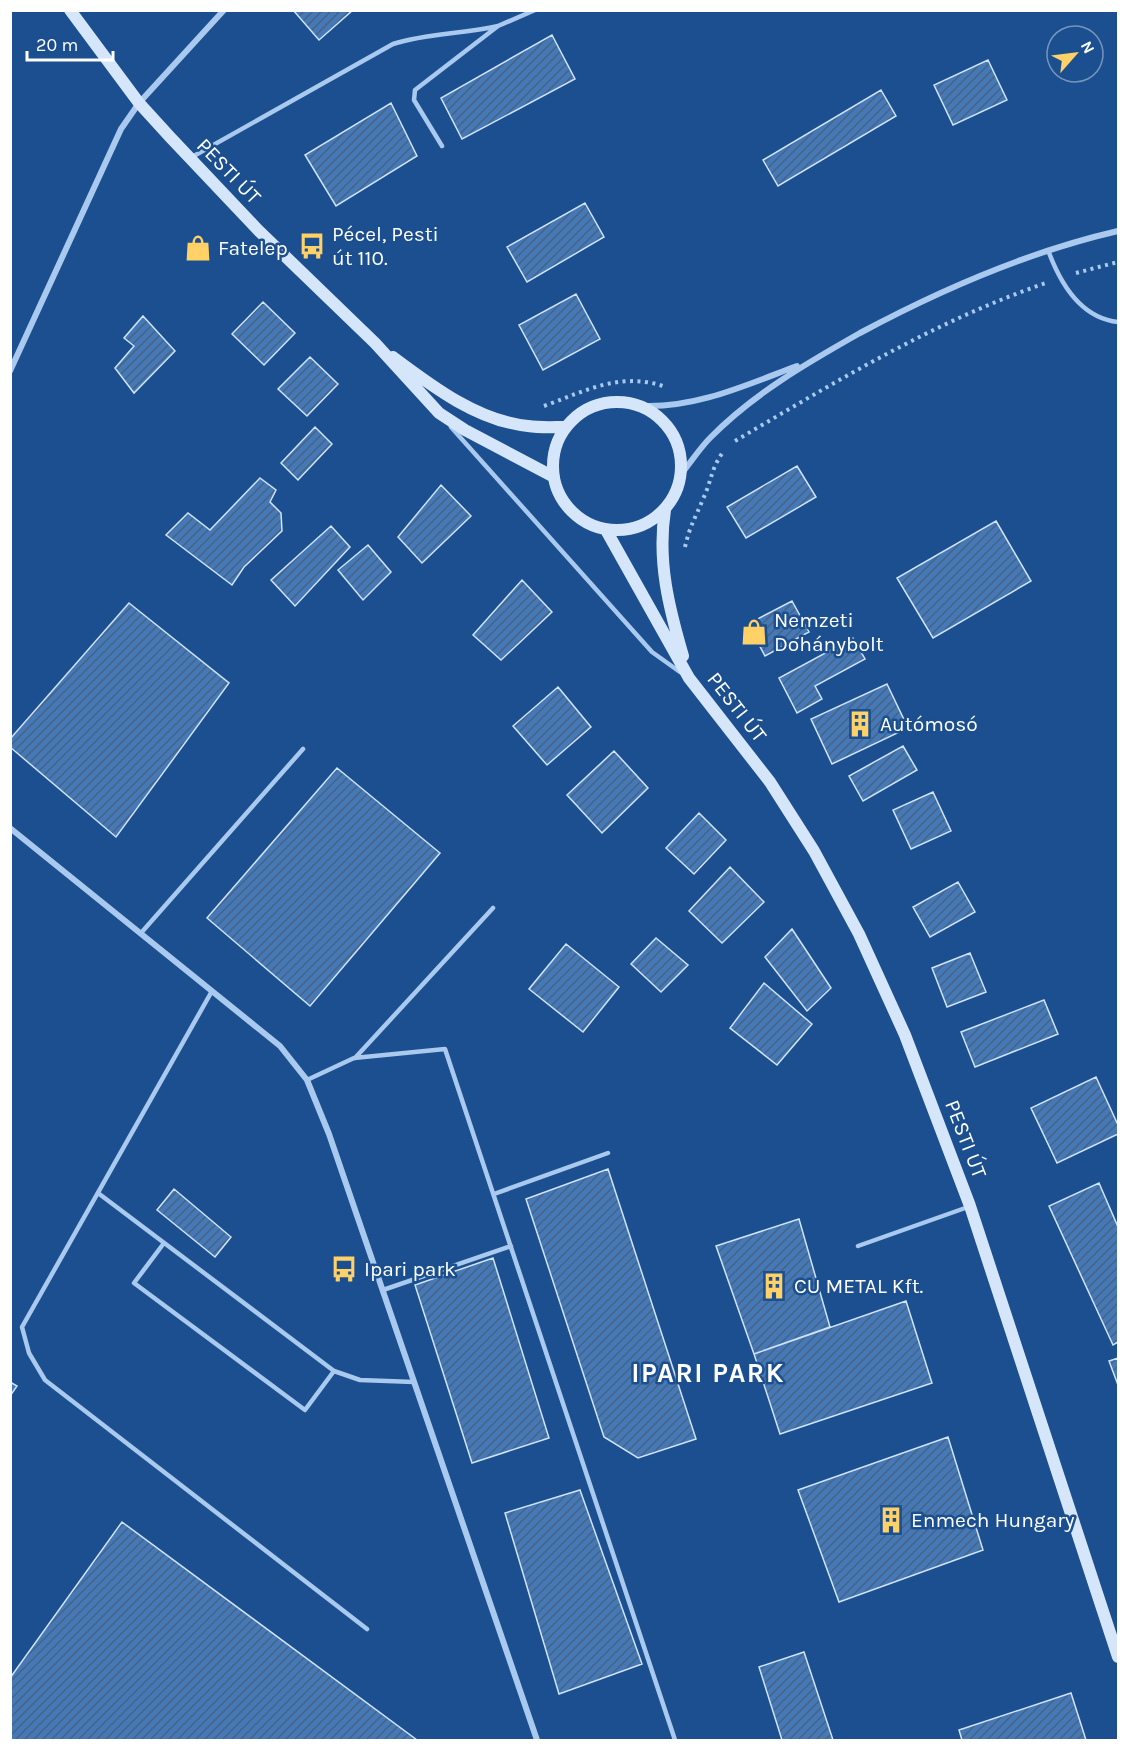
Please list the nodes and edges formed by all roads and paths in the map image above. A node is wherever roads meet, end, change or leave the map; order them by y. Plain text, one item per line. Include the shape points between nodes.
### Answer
1 (70, 10) edge
2 (224, 10) edge
3 (536, 10) edge
4 (498, 26) junction
5 (139, 103) junction
6 (442, 146) dead end
7 (190, 158) junction
8 (1119, 231) edge
9 (1048, 250) junction
10 (1119, 262) edge
11 (1059, 279) junction
12 (1119, 322) edge
13 (375, 343) junction
14 (809, 361) junction
15 (10, 371) edge
16 (675, 389) dead end
17 (533, 406) dead end
18 (642, 406) junction
19 (439, 413) junction
20 (566, 427) junction
21 (681, 473) junction
22 (554, 477) junction
23 (665, 510) junction
24 (606, 530) junction
25 (663, 567) junction
26 (689, 678) junction
27 (303, 749) dead end
28 (10, 828) edge
29 (493, 908) dead end
30 (141, 933) junction
31 (212, 991) junction
32 (354, 1058) junction
33 (307, 1080) junction
34 (608, 1153) dead end
35 (98, 1193) junction
36 (494, 1194) junction
37 (970, 1206) junction
38 (164, 1243) junction
39 (511, 1246) junction
40 (858, 1246) dead end
41 (383, 1290) junction
42 (334, 1371) junction
43 (414, 1382) junction
44 (366, 1629) dead end
45 (1119, 1657) edge
46 (537, 1740) edge
47 (675, 1740) edge

1 - 5 main road, PESTI ÚT
2 - 5 street
3 - 4 lane
4 - 6 lane via 415,90 414,100
4 - 7 lane via 415,37 393,44
5 - 7 main road, PESTI ÚT
5 - 15 street via 121,129
7 - 13 main road, PESTI ÚT
8 - 9 street
9 - 11 lane
9 - 14 street via 916,302
10 - 11 path
11 - 12 lane via 1084,307 1109,321
11 - 25 path via 982,307 892,351 730,444 712,467 704,499 691,522 682,562
13 - 19 main road, PESTI ÚT
13 - 20 main road, PESTI ÚT via 430,385 475,410 528,426
14 - 18 street via 707,399 668,407
14 - 21 street via 721,427
16 - 17 path via 642,380 603,382 542,407
18 - 20 main road via 600,404 581,413
18 - 21 main road via 659,417 672,433 680,452
19 - 22 main road, PESTI ÚT
19 - 26 lane via 652,652
20 - 22 main road via 556,445
21 - 23 main road via 676,494
22 - 24 main road via 568,509 585,523
23 - 24 main road via 648,524 628,531
23 - 25 main road, PESTI ÚT via 661,534
24 - 26 main road, PESTI ÚT
25 - 26 main road, PESTI ÚT via 668,604
26 - 37 main road, PESTI ÚT via 770,782 814,851 859,934 905,1035
27 - 30 lane
28 - 30 street
29 - 32 lane
30 - 31 street
31 - 33 street via 280,1046
31 - 35 lane
32 - 33 lane
32 - 36 lane via 445,1049
33 - 41 street
34 - 36 lane
35 - 38 lane
35 - 44 lane via 22,1327 29,1353 45,1380
36 - 39 lane
37 - 40 lane
37 - 45 main road, PESTI ÚT
38 - 42 lane
38 - 42 lane via 134,1283 305,1410
39 - 41 lane
39 - 47 lane
41 - 43 street
42 - 43 lane via 360,1380
43 - 46 street

